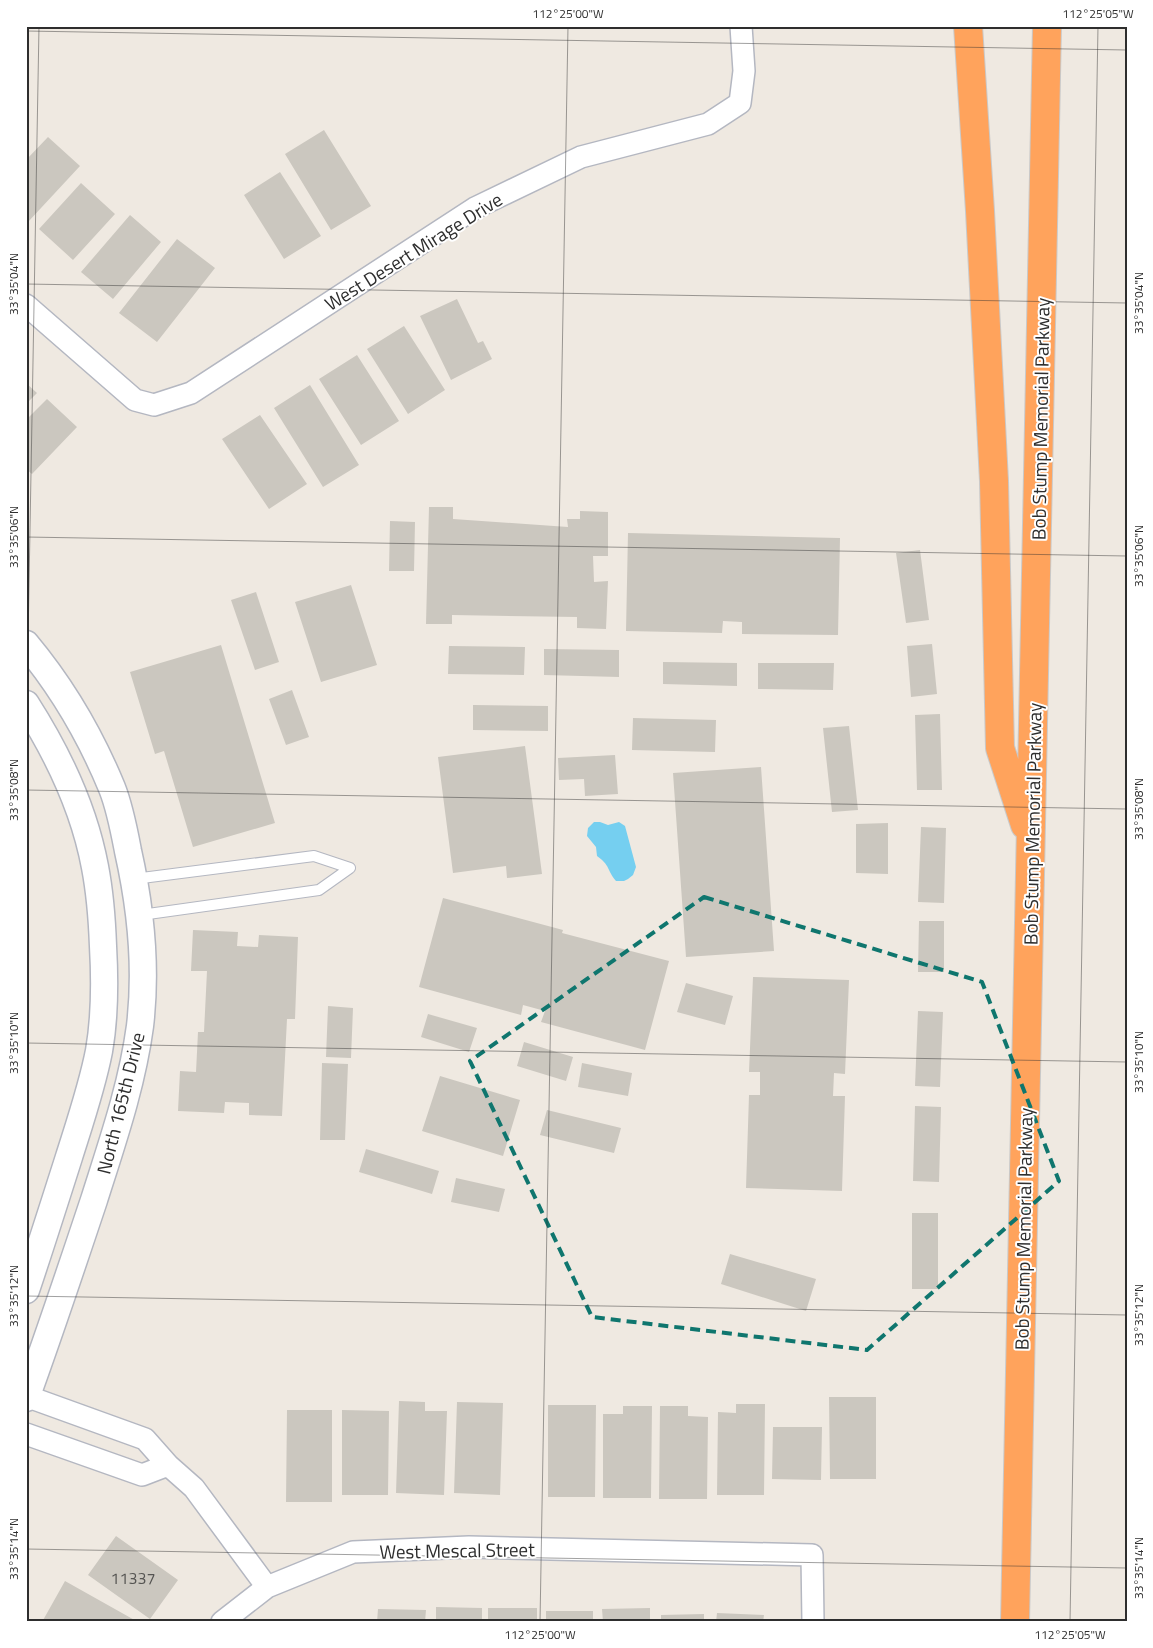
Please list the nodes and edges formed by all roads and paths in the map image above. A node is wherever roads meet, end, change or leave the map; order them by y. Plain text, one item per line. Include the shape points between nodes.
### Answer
1 (740, 26) edge
2 (968, 26) edge
3 (1047, 26) edge
4 (26, 305) edge
5 (26, 644) edge
6 (26, 704) edge
7 (1032, 845) junction
8 (134, 879) junction
9 (140, 915) junction
10 (26, 1290) edge
11 (26, 1396) edge
12 (26, 1434) edge
13 (168, 1465) junction
14 (268, 1587) junction
15 (222, 1622) edge
16 (813, 1622) edge
17 (1015, 1622) edge

1 - 4 street, West Desert Mirage Drive via 744,71 740,103 708,124 581,157 475,208 191,393 154,404 135,400
2 - 7 highway via 994,481 1000,748
3 - 7 highway, Bob Stump Memorial Parkway
5 - 8 street, North 165th Drive via 71,707 94,747 113,790
6 - 10 street, North 165th Drive via 70,786 87,833 101,914 104,965 104,1008 90,1091
7 - 17 highway, Bob Stump Memorial Parkway
8 - 9 street, North 165th Drive
8 - 9 lane via 314,856 350,868 318,890
9 - 11 street, North 165th Drive via 143,988 140,1027 129,1084 111,1149
11 - 13 street via 146,1439
12 - 13 street via 142,1475
13 - 14 street via 194,1488
14 - 15 street
14 - 16 street, West Mescal Street via 353,1552 469,1548 812,1555

